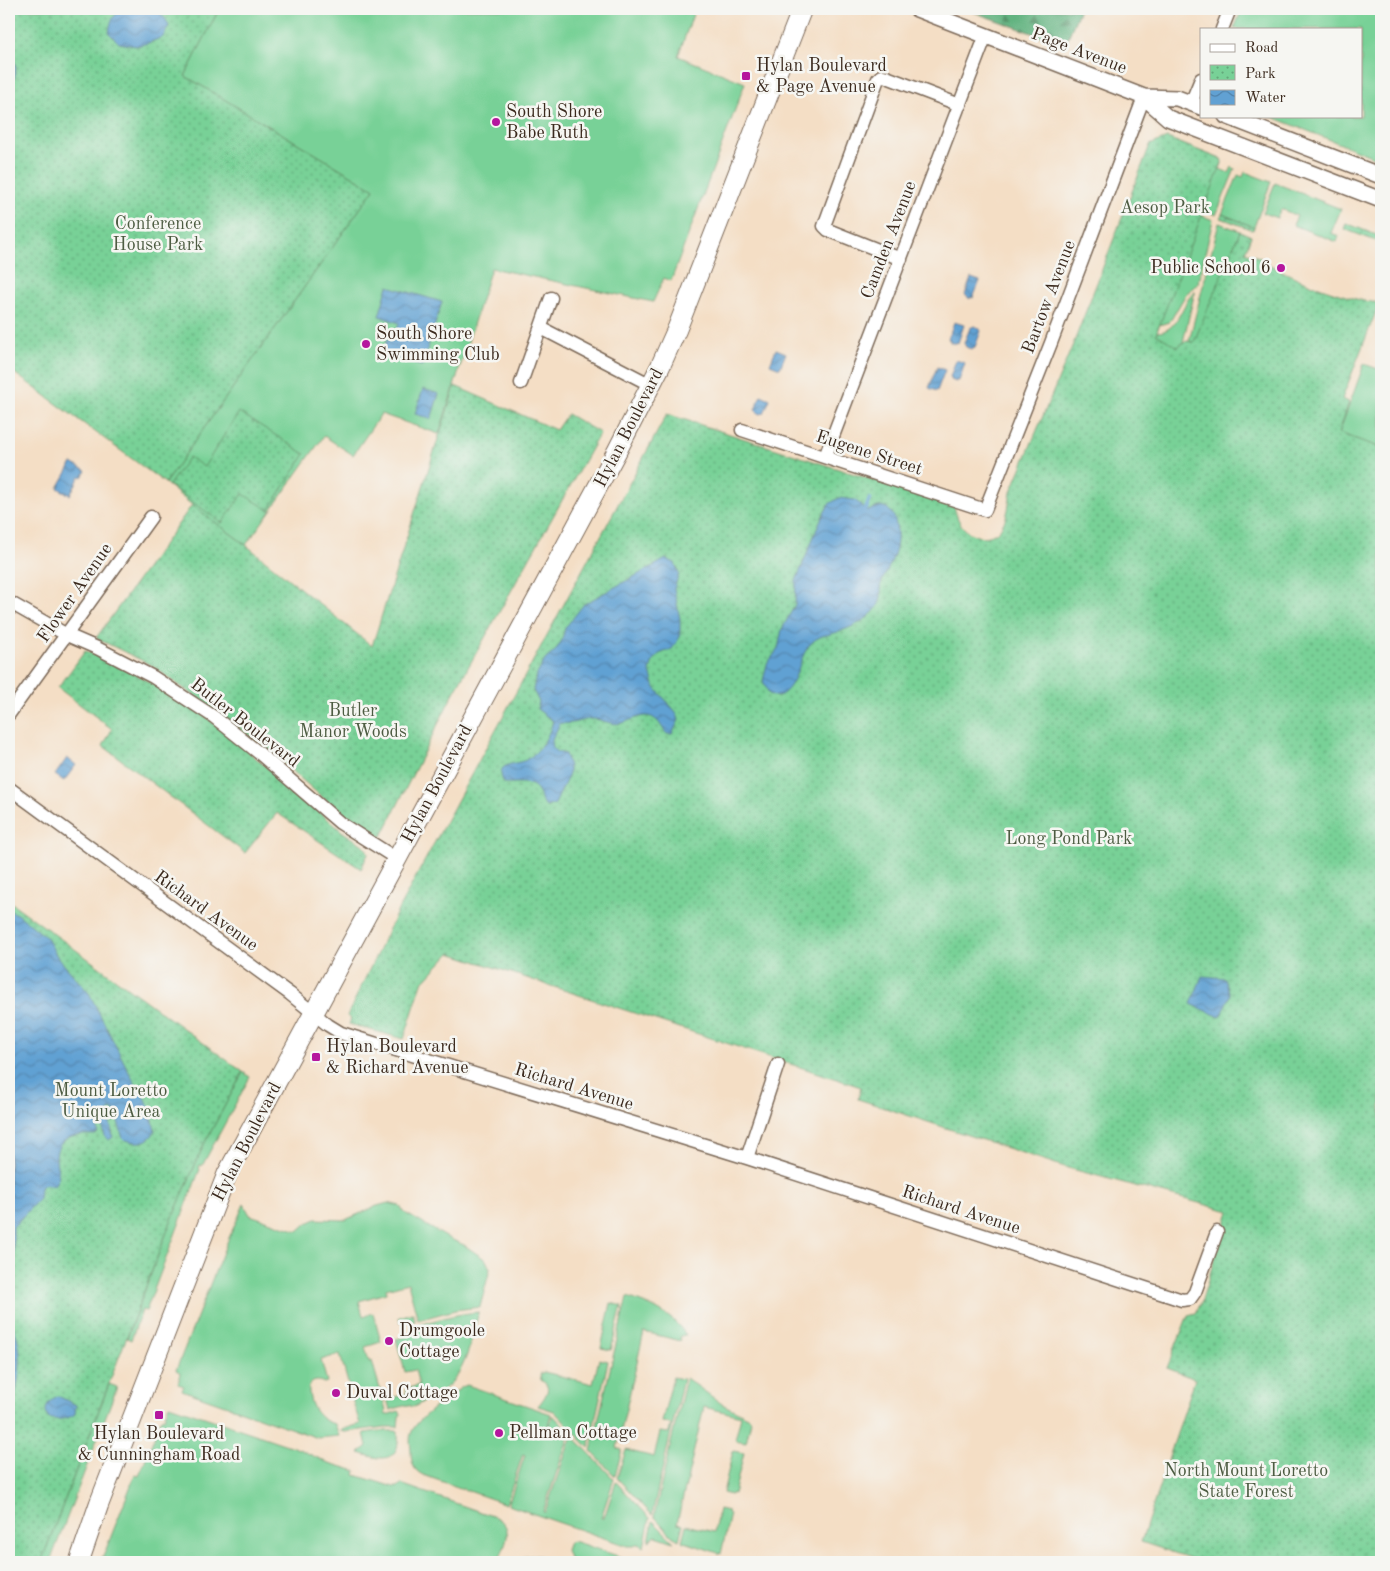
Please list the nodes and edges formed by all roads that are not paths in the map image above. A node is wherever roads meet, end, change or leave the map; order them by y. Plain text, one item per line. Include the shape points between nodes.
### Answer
1 (802, 9) edge
2 (917, 9) edge
3 (1230, 9) edge
4 (1222, 28) edge
5 (986, 35) junction
6 (1200, 84) edge
7 (1144, 97) junction
8 (960, 105) junction
9 (1196, 105) edge
10 (1231, 118) edge
11 (1381, 176) edge
12 (1381, 200) edge
13 (901, 259) junction
14 (552, 298) dead end
15 (541, 328) junction
16 (521, 384) dead end
17 (652, 385) junction
18 (742, 430) dead end
19 (825, 457) junction
20 (985, 510) joint
21 (152, 517) dead end
22 (9, 602) edge
23 (67, 635) junction
24 (9, 714) edge
25 (9, 788) edge
26 (397, 859) junction
27 (313, 1014) junction
28 (778, 1064) dead end
29 (747, 1158) junction
30 (1217, 1232) dead end
31 (79, 1562) edge

1 - 17 main road, Hylan Boulevard via 686,308
2 - 5 street, Page Avenue
3 - 4 street
5 - 7 street, Page Avenue
5 - 8 street, Camden Avenue
6 - 9 street
7 - 9 street, Page Avenue via 1177,98
7 - 12 street, Page Avenue via 1168,118
7 - 20 street, Bartow Avenue
8 - 13 street, Camden Avenue
8 - 13 street via 884,76 878,79 824,226
10 - 11 street
13 - 19 street, Camden Avenue
14 - 15 street
15 - 16 street
15 - 17 street
17 - 26 main road, Hylan Boulevard
18 - 19 street, Eugene Street
19 - 20 street, Eugene Street
21 - 23 street, Flower Avenue
22 - 23 street, Butler Boulevard
23 - 24 street, Flower Avenue
23 - 26 street, Butler Boulevard via 153,677 214,716 340,823
25 - 27 street, Richard Avenue
26 - 27 main road, Hylan Boulevard
27 - 29 street, Richard Avenue via 341,1033
27 - 31 main road, Hylan Boulevard via 222,1185
28 - 29 street
29 - 30 street, Richard Avenue via 1182,1300 1190,1299 1195,1292

